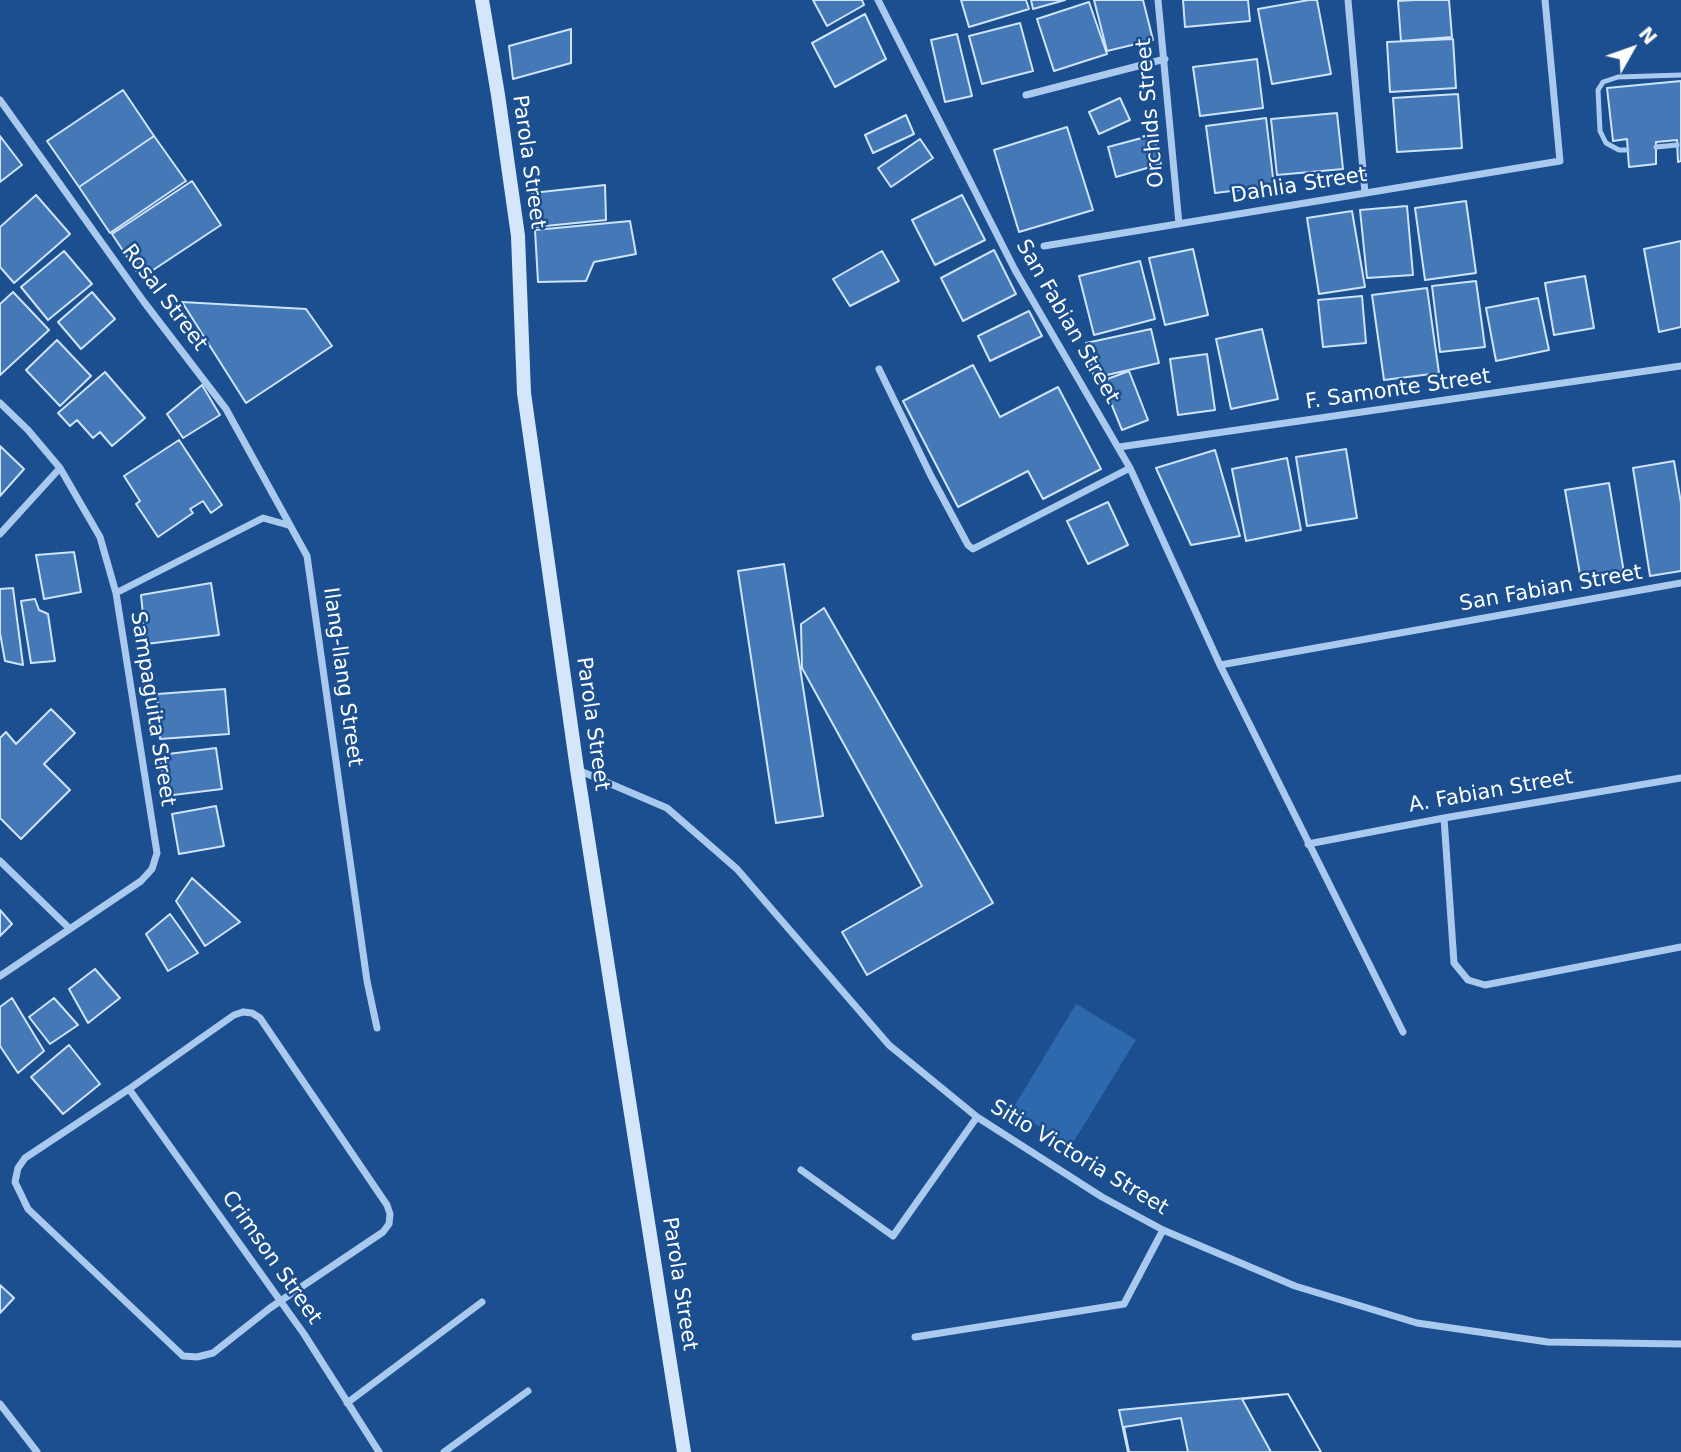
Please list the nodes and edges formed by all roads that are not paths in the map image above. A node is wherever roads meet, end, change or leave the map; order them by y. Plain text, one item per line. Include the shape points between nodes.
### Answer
1 (482, 0) edge
2 (878, 0) edge
3 (1158, 0) edge
4 (1348, 0) edge
5 (1545, 0) edge
6 (1165, 59) junction
7 (1681, 75) edge
8 (1026, 94) dead end
9 (0, 100) edge
10 (1677, 145) dead end
11 (1656, 146) dead end
12 (1628, 150) dead end
13 (1365, 193) junction
14 (1179, 224) junction
15 (1044, 246) dead end
16 (1681, 366) edge
17 (879, 369) dead end
18 (0, 402) edge
19 (1119, 447) junction
20 (60, 468) junction
21 (1130, 468) junction
22 (288, 525) junction
23 (0, 534) edge
24 (1681, 583) edge
25 (116, 593) junction
26 (1220, 665) junction
27 (577, 769) junction
28 (1681, 778) edge
29 (1444, 818) junction
30 (1308, 844) junction
31 (0, 861) edge
32 (69, 928) junction
33 (1681, 947) edge
34 (0, 976) edge
35 (377, 1028) dead end
36 (1404, 1032) dead end
37 (129, 1089) junction
38 (977, 1117) junction
39 (801, 1170) dead end
40 (1163, 1230) junction
41 (281, 1301) junction
42 (482, 1302) dead end
43 (915, 1337) dead end
44 (1681, 1344) edge
45 (528, 1391) dead end
46 (347, 1403) junction
47 (0, 1404) edge
48 (37, 1452) edge
49 (379, 1452) edge
50 (444, 1452) edge
51 (684, 1452) edge

1 - 27 street, Parola Street via 518,236 524,393
2 - 19 street, San Fabian Street via 1015,270
3 - 6 street, Orchids Street
4 - 13 street
5 - 13 street, Dahlia Street via 1560,160
6 - 8 street
6 - 14 street, Orchids Street
7 - 12 lane via 1618,77 1603,82 1598,90 1601,131 1606,143
9 - 22 street, Rosal Street via 226,409
10 - 11 lane
13 - 14 street, Dahlia Street
14 - 15 street, Dahlia Street
16 - 19 street, F. Samonte Street
17 - 21 street via 973,549
18 - 20 street, Sampaguita Street
19 - 21 street, San Fabian Street
20 - 23 street
20 - 25 street, Sampaguita Street via 100,537
21 - 26 street, San Fabian Street
22 - 25 street via 262,518
22 - 35 street, Ilang-llang Street via 307,556
24 - 26 street, San Fabian Street
25 - 32 street, Sampaguita Street via 157,853 152,869 141,881
26 - 30 street, San Fabian Street
27 - 38 street, Sitio Victoria Street via 667,808 737,869 889,1045
27 - 51 street, Parola Street
28 - 29 street, A. Fabian Street
29 - 30 street, A. Fabian Street
29 - 33 street via 1454,963 1468,981 1485,985
30 - 36 street, San Fabian Street
31 - 32 street
32 - 34 street, Sampaguita Street
37 - 41 street, Crimson Street
37 - 41 street via 25,1158 15,1182 28,1209 183,1356 213,1353
37 - 41 street via 234,1015 252,1013 260,1018 390,1214 383,1232
38 - 39 street via 893,1236
38 - 40 street, Sitio Victoria Street
40 - 43 street via 1124,1304
40 - 44 street, Sitio Victoria Street via 1295,1286 1417,1323 1548,1342
41 - 46 street, Crimson Street
42 - 46 street
45 - 50 street
46 - 49 street, Crimson Street
47 - 48 street

